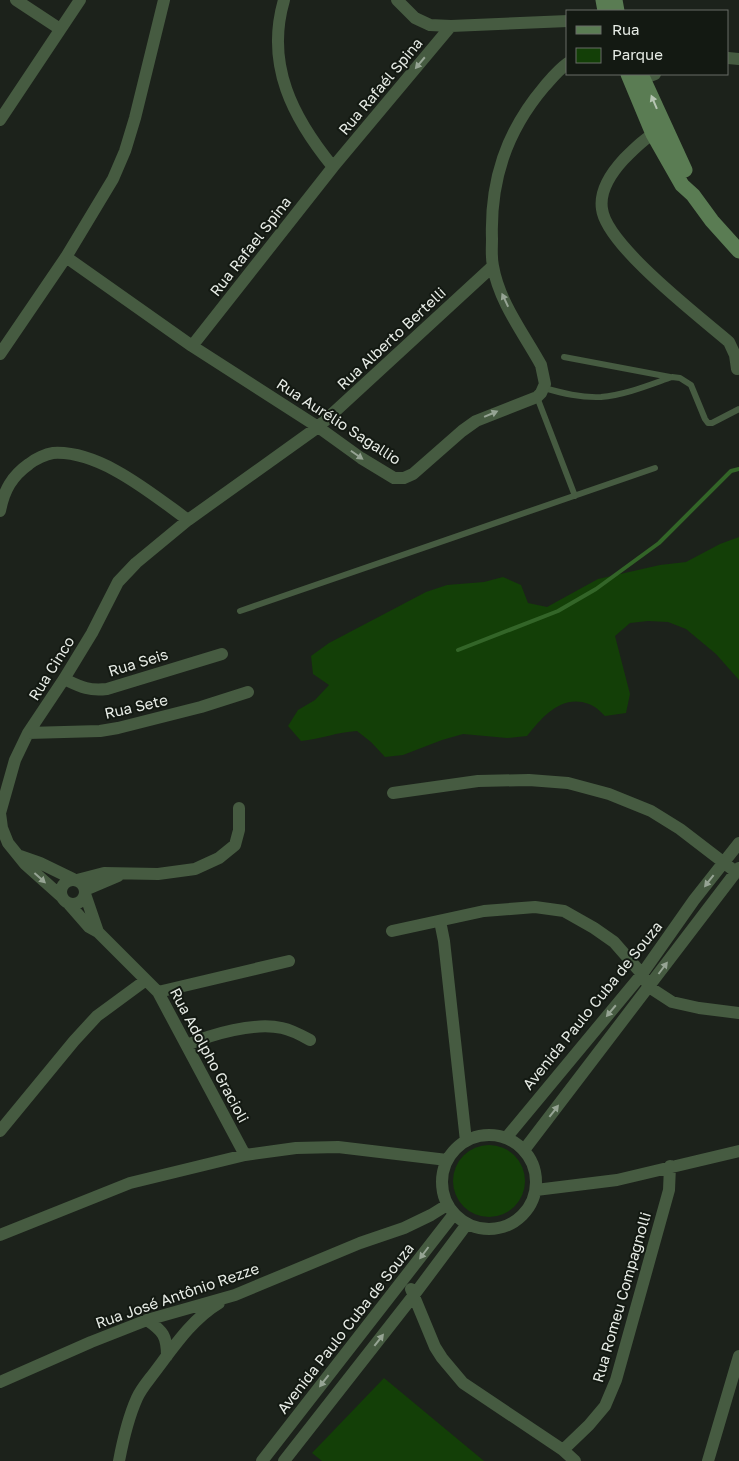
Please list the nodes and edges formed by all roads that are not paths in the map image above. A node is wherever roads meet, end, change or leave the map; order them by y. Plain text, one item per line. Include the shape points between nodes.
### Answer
1 (16, 0) edge
2 (80, 0) edge
3 (164, 0) edge
4 (284, 0) edge
5 (397, 0) edge
6 (566, 21) edge
7 (451, 26) junction
8 (60, 29) junction
9 (566, 64) edge
10 (629, 75) edge
11 (647, 75) edge
12 (0, 120) edge
13 (659, 131) junction
14 (333, 167) junction
15 (739, 251) edge
16 (66, 257) junction
17 (492, 266) junction
18 (192, 346) junction
19 (0, 354) edge
20 (564, 357) dead end
21 (738, 369) dead end
22 (672, 377) junction
23 (540, 392) junction
24 (739, 410) edge
25 (318, 427) junction
26 (655, 468) dead end
27 (575, 496) junction
28 (0, 510) edge
29 (188, 520) junction
30 (240, 611) dead end
31 (222, 654) dead end
32 (64, 679) junction
33 (248, 692) dead end
34 (28, 733) junction
35 (393, 793) dead end
36 (240, 808) dead end
37 (739, 843) edge
38 (20, 856) junction
39 (723, 863) junction
40 (737, 870) edge
41 (80, 886) junction
42 (65, 900) junction
43 (440, 921) junction
44 (392, 931) dead end
45 (98, 932) junction
46 (289, 961) dead end
47 (642, 974) junction
48 (146, 980) junction
49 (649, 987) junction
50 (158, 992) junction
51 (739, 1013) edge
52 (310, 1040) dead end
53 (187, 1045) junction
54 (2, 1123) edge
55 (506, 1138) junction
56 (466, 1141) junction
57 (524, 1150) junction
58 (739, 1151) edge
59 (245, 1155) junction
60 (448, 1160) junction
61 (670, 1166) junction
62 (536, 1190) junction
63 (450, 1209) junction
64 (467, 1224) junction
65 (0, 1236) edge
66 (405, 1278) junction
67 (235, 1295) junction
68 (414, 1295) junction
69 (147, 1320) junction
70 (167, 1356) junction
71 (739, 1356) edge
72 (0, 1382) edge
73 (563, 1450) junction
74 (119, 1461) edge
75 (262, 1461) edge
76 (284, 1461) edge
77 (575, 1461) edge
78 (708, 1461) edge

1 - 8 street
2 - 8 street
3 - 16 street via 125,151 113,179
4 - 14 street via 278,36 286,88 299,119
5 - 7 street via 415,18 430,25
6 - 7 street
7 -> 14 street, Rua Rafaél Spina
8 - 12 street
9 - 17 street via 530,103 518,122 501,163 493,201
10 - 13 main road
13 -> 11 main road
13 - 15 main road via 682,185
13 - 21 street via 636,147 615,169 605,186 602,209 606,224 638,262 729,342
14 - 18 street, Rua Rafael Spina
16 - 18 street, Rua Aurélio Sagallio
16 - 19 street
23 -> 17 street via 544,374 541,365 502,297
17 - 25 street, Rua Alberto Bertelli
18 - 25 street, Rua Aurélio Sagallio
20 - 22 lane
22 - 23 lane via 601,397
22 - 24 lane via 690,385 708,423
25 -> 23 street, Rua Aurélio Sagallio via 394,478 404,478 414,474 470,424
23 - 27 lane
25 - 29 street, Rua Alberto Bertelli
26 - 27 lane
27 - 30 lane
28 - 29 street via 10,482 18,472 51,453 69,454 98,463 132,481
29 - 32 street, Rua Cinco via 118,582
31 - 32 street, Rua Seis via 107,689 82,688
32 - 34 street, Rua Cinco
33 - 34 street, Rua Sete via 118,728
34 - 38 street, Rua Cinco via 15,760 0,813 8,843
35 - 39 street via 478,781 568,783 609,794 651,811
36 - 41 street via 235,845 219,858 195,869 158,874 128,873
37 - 39 street, Avenida Paulo Cuba de Souza
38 - 41 street via 40,863
38 -> 42 street, Rua Cinco
39 - 40 street
39 -> 47 street, Avenida Paulo Cuba de Souza
49 -> 40 street, Avenida Paulo Cuba de Souza
41 - 42 street via 82,900 76,903
41 - 42 street via 68,880 62,885 60,889
41 - 45 street, Rua Adolpho Gracioli
42 - 45 street, Rua Adolpho Gracioli via 89,927
43 - 44 street
43 - 47 street via 484,911 535,907 564,911 614,942
43 - 56 street
45 - 48 street, Rua Adolpho Gracioli
46 - 50 street
47 - 49 street
47 -> 55 street, Avenida Paulo Cuba de Souza
48 - 50 street, Rua Adolpho Gracioli
48 - 54 street via 97,1016
49 - 51 street via 672,1002
57 -> 49 street, Avenida Paulo Cuba de Souza
50 - 53 street, Rua Adolpho Gracioli
52 - 53 street via 281,1027 256,1028 224,1032
53 - 59 street, Rua Adolpho Gracioli
55 - 56 street via 479,1136
55 - 57 street
56 - 60 street
57 - 62 street via 533,1165
58 - 61 street
59 - 60 street via 296,1148 338,1147
59 - 65 street via 130,1184
60 - 63 street via 442,1174 442,1190
61 - 62 street via 617,1180
61 - 73 street, Rua Romeu Compagnolli via 669,1190 616,1380 605,1406
62 - 64 street via 532,1204 511,1225 496,1230
63 - 64 street
63 -> 66 street, Avenida Paulo Cuba de Souza
63 - 67 street, Rua José Antônio Rezze via 360,1242
64 - 68 street
66 - 68 street
66 -> 75 street, Avenida Paulo Cuba de Souza
67 - 69 street, Rua José Antônio Rezze
67 - 70 street via 210,1309
68 - 73 street via 435,1347 463,1383
76 -> 68 street
69 - 70 street via 167,1340
69 - 72 street, Rua José Antônio Rezze
70 - 74 street via 138,1396 127,1424
71 - 78 street
73 - 77 street

